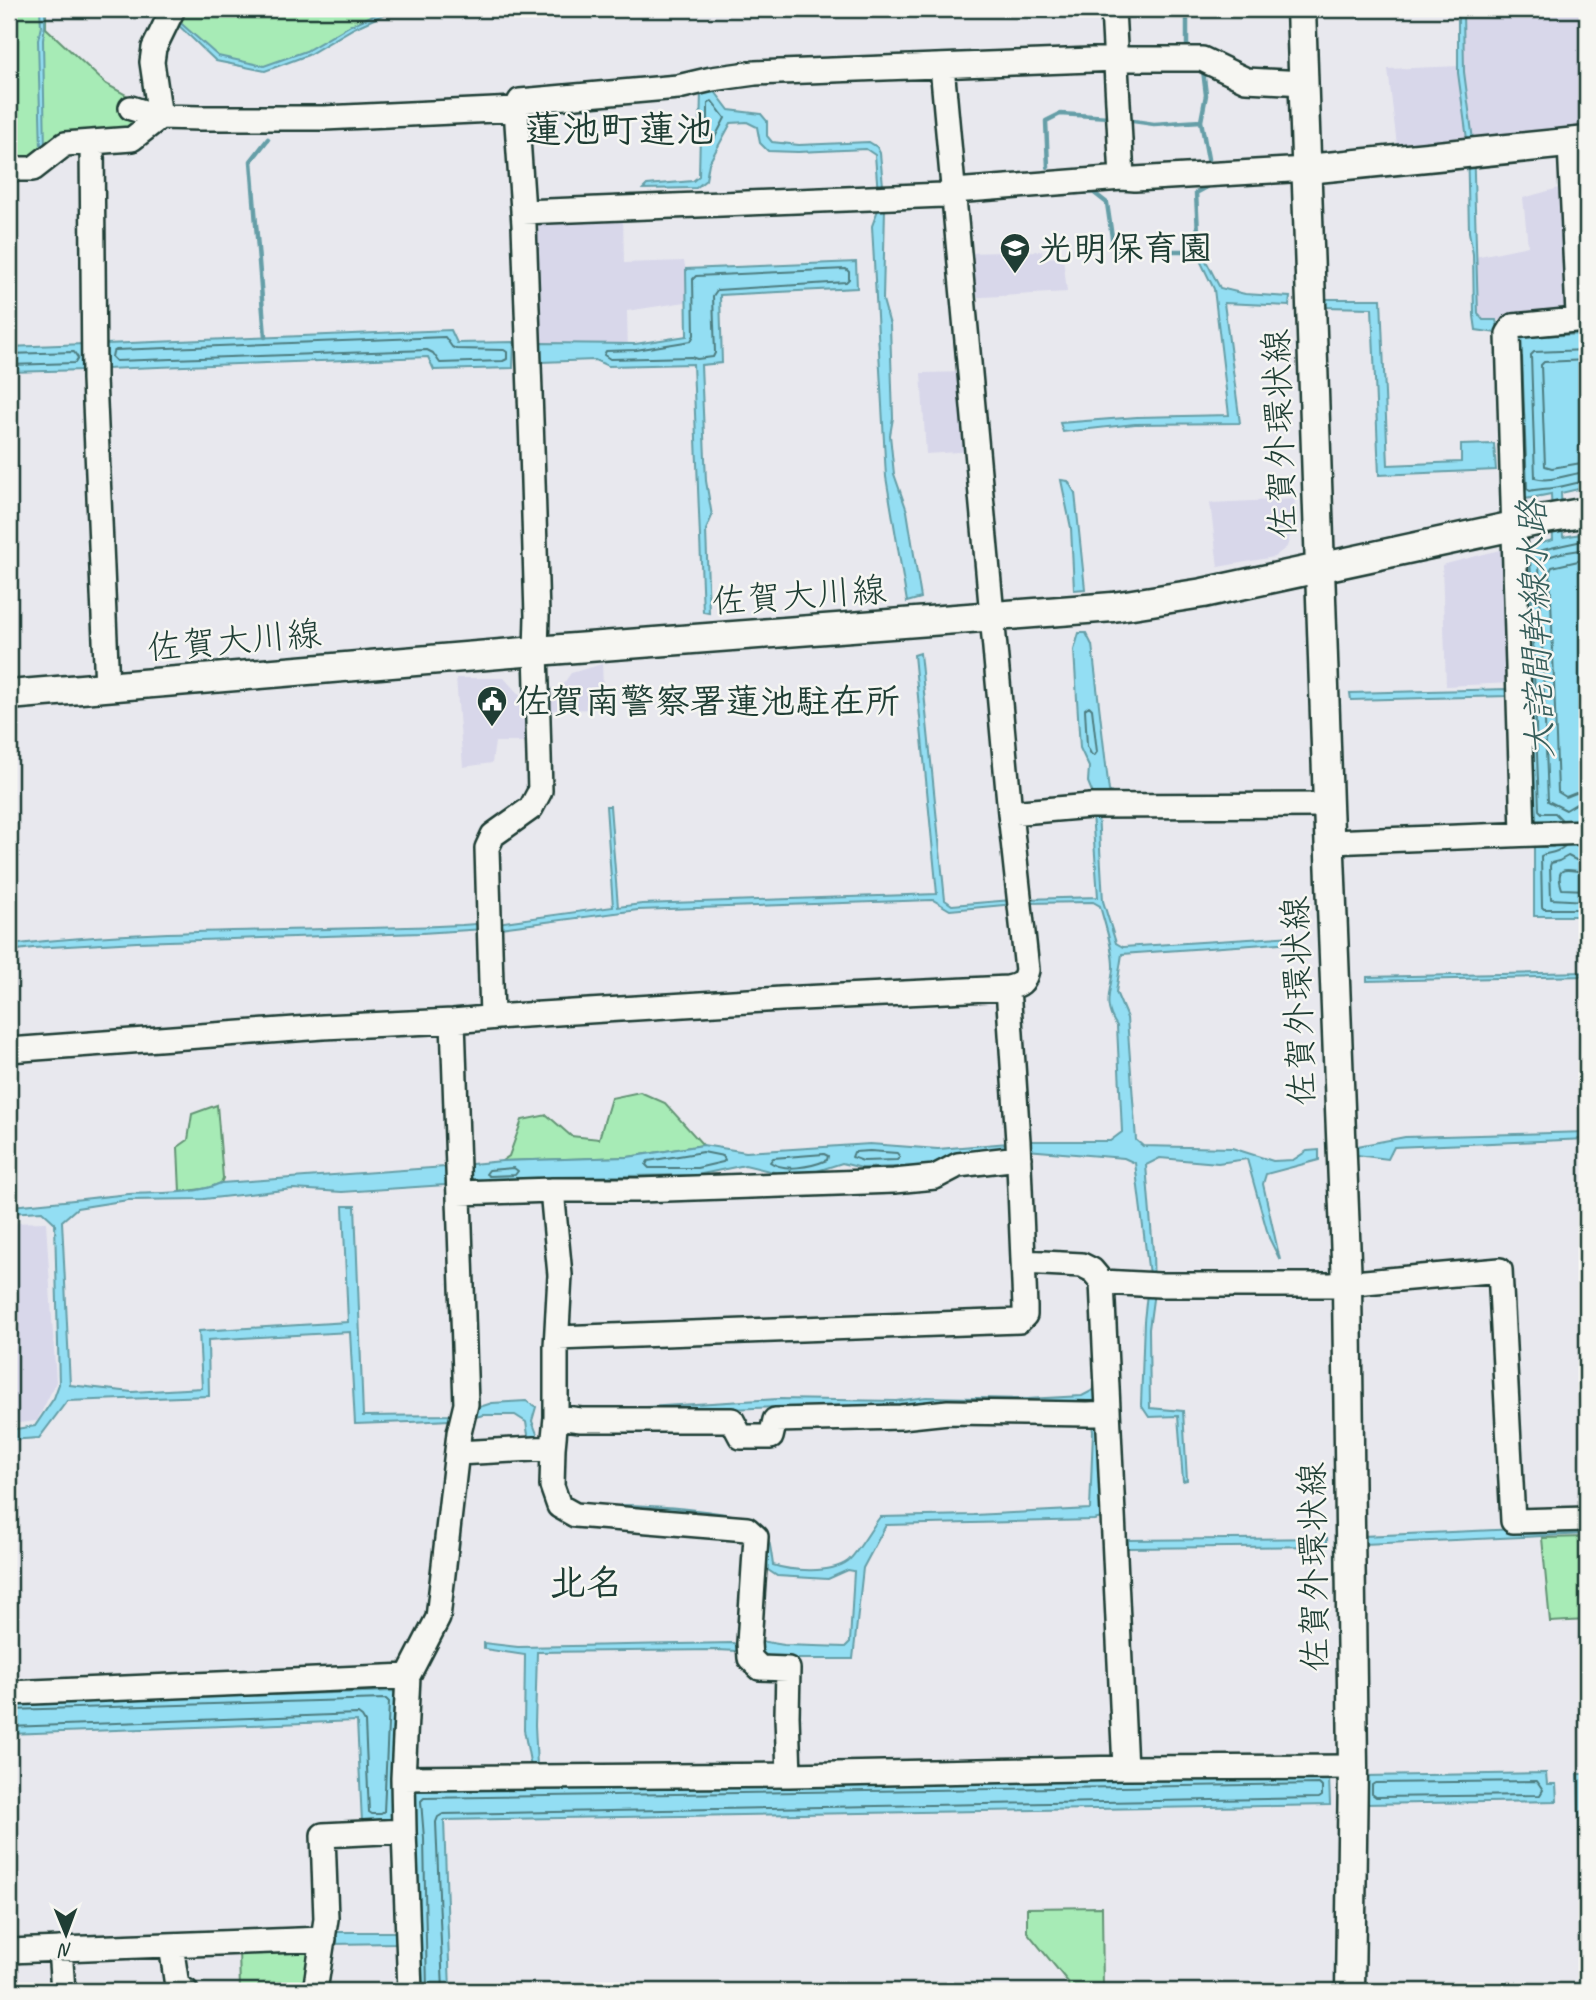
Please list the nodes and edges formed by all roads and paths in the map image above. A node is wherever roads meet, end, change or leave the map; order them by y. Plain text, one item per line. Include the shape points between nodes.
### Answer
1 (173, 9) edge
2 (1112, 9) edge
3 (1301, 9) edge
4 (1117, 60) junction
5 (943, 66) junction
6 (1304, 83) junction
7 (131, 108) dead end
8 (516, 109) junction
9 (160, 117) junction
10 (92, 142) junction
11 (1578, 143) edge
12 (9, 169) edge
13 (1307, 169) junction
14 (1122, 178) junction
15 (954, 191) junction
16 (523, 212) junction
17 (1569, 515) edge
18 (1513, 526) junction
19 (1320, 569) junction
20 (992, 617) junction
21 (536, 652) junction
22 (107, 687) junction
23 (9, 695) edge
24 (1328, 805) junction
25 (1010, 813) junction
26 (1575, 832) edge
27 (1523, 833) junction
28 (1329, 842) junction
29 (1008, 988) junction
30 (492, 1017) junction
31 (453, 1021) junction
32 (9, 1050) edge
33 (1019, 1151) junction
34 (459, 1183) junction
35 (552, 1190) junction
36 (1023, 1262) junction
37 (1102, 1282) junction
38 (1347, 1285) junction
39 (557, 1338) junction
40 (1108, 1413) junction
41 (556, 1417) junction
42 (553, 1448) junction
43 (457, 1453) junction
44 (1587, 1519) edge
45 (408, 1676) junction
46 (9, 1693) edge
47 (1353, 1767) junction
48 (1125, 1768) junction
49 (789, 1775) junction
50 (403, 1778) junction
51 (404, 1831) junction
52 (324, 1939) junction
53 (171, 1945) junction
54 (60, 1949) junction
55 (9, 1951) edge
56 (175, 1990) edge
57 (64, 1991) edge
58 (315, 1991) edge
59 (410, 1991) edge
60 (1350, 1991) edge

1 - 9 street via 152,62
2 - 4 street
3 - 6 main road, 佐賀外環状線
4 - 5 street
4 - 6 street via 1195,59 1246,80
4 - 14 street
5 - 8 street via 755,73 678,87 520,101
5 - 15 street
6 - 13 main road, 佐賀外環状線
7 - 9 street
8 - 9 street via 324,118
8 - 16 street
9 - 10 street via 132,139
10 - 12 street via 65,144 33,169
10 - 22 street via 94,357
11 - 13 main road
11 - 18 street via 1578,314 1575,320 1513,326 1508,334
13 - 14 street
13 - 19 main road, 佐賀外環状線
14 - 15 street
15 - 16 street
15 - 20 street
16 - 21 street
17 - 18 main road, 佐賀大川線
18 - 19 main road, 佐賀大川線
18 - 27 street
19 - 20 main road, 佐賀大川線 via 1113,607
19 - 24 main road, 佐賀外環状線
20 - 21 main road, 佐賀大川線
20 - 25 street
21 - 22 main road, 佐賀大川線
21 - 30 street via 540,791 531,808 494,835 487,848
22 - 23 main road, 佐賀大川線
24 - 25 street via 1097,806
24 - 28 main road, 佐賀外環状線
25 - 29 street via 1027,970 1020,985
26 - 27 street
27 - 28 street
28 - 38 main road, 佐賀外環状線
29 - 30 street
29 - 33 street
30 - 31 street
31 - 32 street
31 - 34 street
33 - 35 street via 958,1165 935,1177 894,1181
33 - 36 street
34 - 35 street
34 - 43 street via 464,1413
35 - 39 street via 561,1275
36 - 37 street via 1082,1265
36 - 39 street via 1025,1315 1019,1321
37 - 38 street
37 - 40 street
38 - 44 street via 1500,1270 1513,1521
38 - 47 main road, 佐賀外環状線
39 - 41 street
40 - 41 street via 948,1412 775,1420 771,1437 740,1437 732,1420
40 - 48 street
41 - 42 street
42 - 43 street
42 - 49 street via 552,1486 559,1506 575,1515 747,1529 756,1537 750,1650 760,1668 788,1669
43 - 45 street via 438,1618
45 - 46 street
45 - 50 street
47 - 48 street
47 - 60 main road, 佐賀外環状線
48 - 49 street
49 - 50 street
50 - 51 street
51 - 52 street via 323,1835
51 - 59 street
52 - 53 street
52 - 58 street
53 - 54 street
53 - 56 street
54 - 55 street
54 - 57 street

